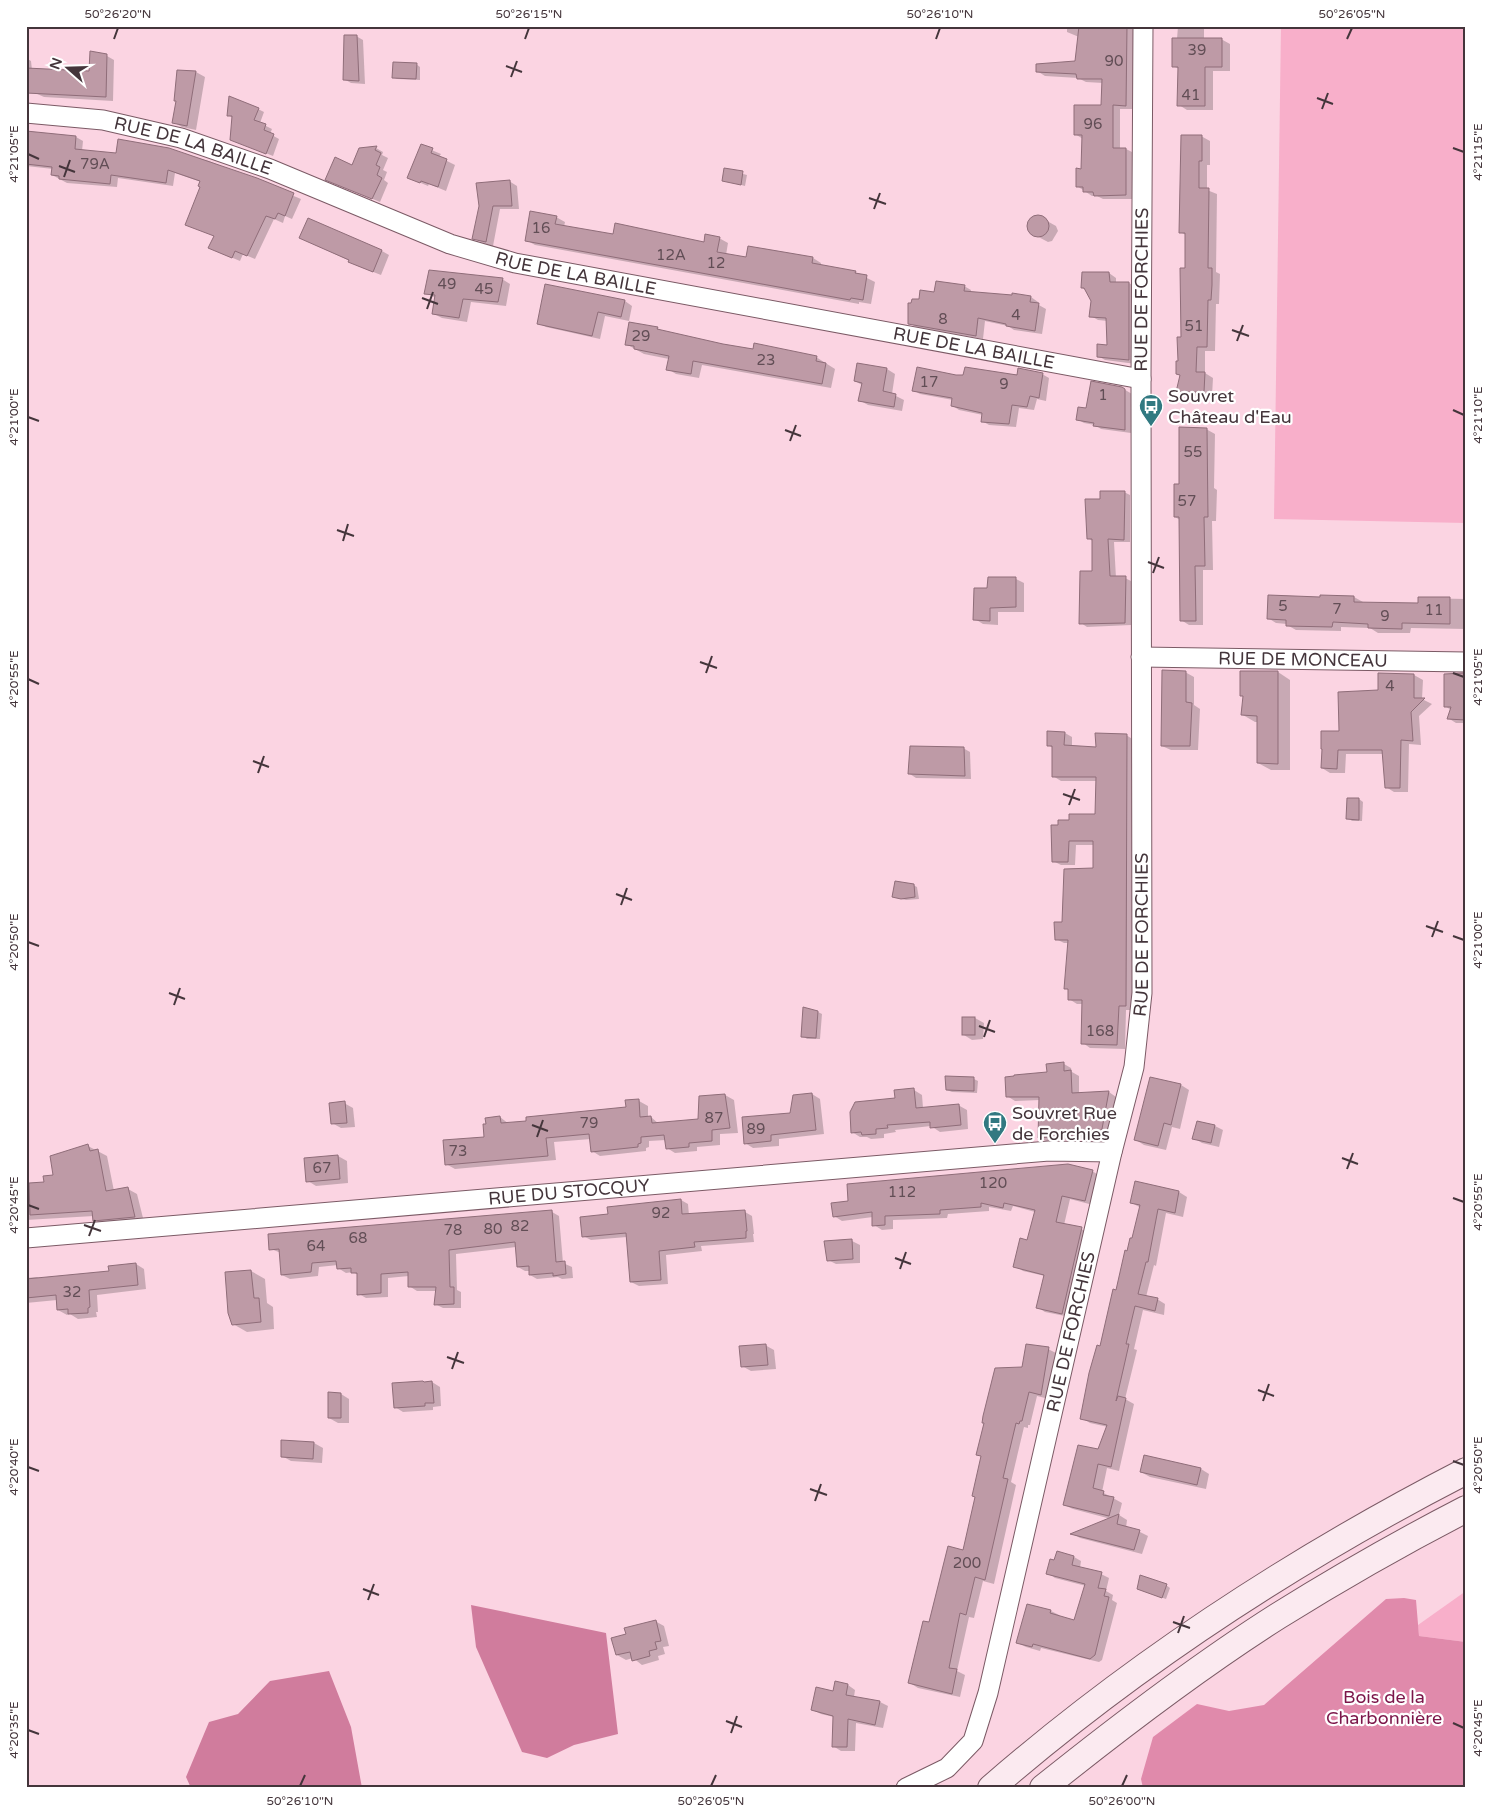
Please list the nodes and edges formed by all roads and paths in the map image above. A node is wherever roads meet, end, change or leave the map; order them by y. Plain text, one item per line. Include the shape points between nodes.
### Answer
1 (1143, 26) edge
2 (26, 113) edge
3 (1141, 379) junction
4 (1141, 657) junction
5 (1466, 662) edge
6 (1112, 1152) junction
7 (26, 1238) edge
8 (1466, 1471) edge
9 (1466, 1509) edge
10 (906, 1788) edge
11 (991, 1788) edge
12 (1043, 1788) edge

1 - 3 street, RUE DE FORCHIES
2 - 3 street, RUE DE LA BAILLE via 103,120 182,138 270,169 450,244 515,263
3 - 4 street, RUE DE FORCHIES
4 - 5 street, RUE DE MONCEAU
4 - 6 street, RUE DE FORCHIES via 1142,993 1134,1067
6 - 7 street, RUE DU STOCQUY via 1039,1152
6 - 10 street, RUE DE FORCHIES via 988,1694 973,1741 947,1768
8 - 11 main road via 1376,1519 1257,1591 1108,1694 1033,1751
9 - 12 main road via 1277,1616 1128,1720

